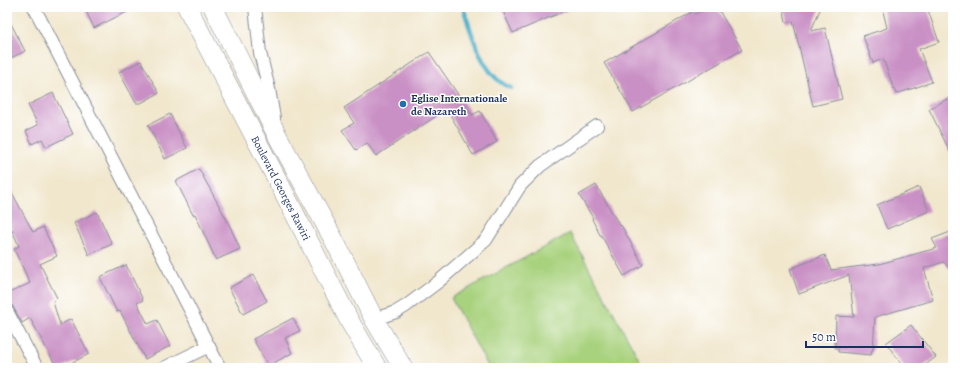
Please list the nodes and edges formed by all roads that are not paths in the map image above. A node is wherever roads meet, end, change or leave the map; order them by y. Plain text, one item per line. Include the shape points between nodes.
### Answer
1 (34, 7) edge
2 (187, 7) edge
3 (213, 7) edge
4 (255, 7) edge
5 (597, 126) dead end
6 (277, 134) junction
7 (7, 311) edge
8 (374, 319) junction
9 (209, 346) junction
10 (37, 368) edge
11 (164, 368) edge
12 (220, 368) edge
13 (377, 368) edge
14 (403, 368) edge

1 - 9 street
2 - 13 main road, Boulevard Georges Rawiri via 352,327
3 - 6 main road, Boulevard Georges Rawiri
4 - 6 street via 260,53
5 - 8 street via 540,166 520,186 486,240 438,282 396,312
6 - 8 main road, Boulevard Georges Rawiri
7 - 10 street
8 - 14 main road, Boulevard Georges Rawiri
9 - 11 street
9 - 12 street

